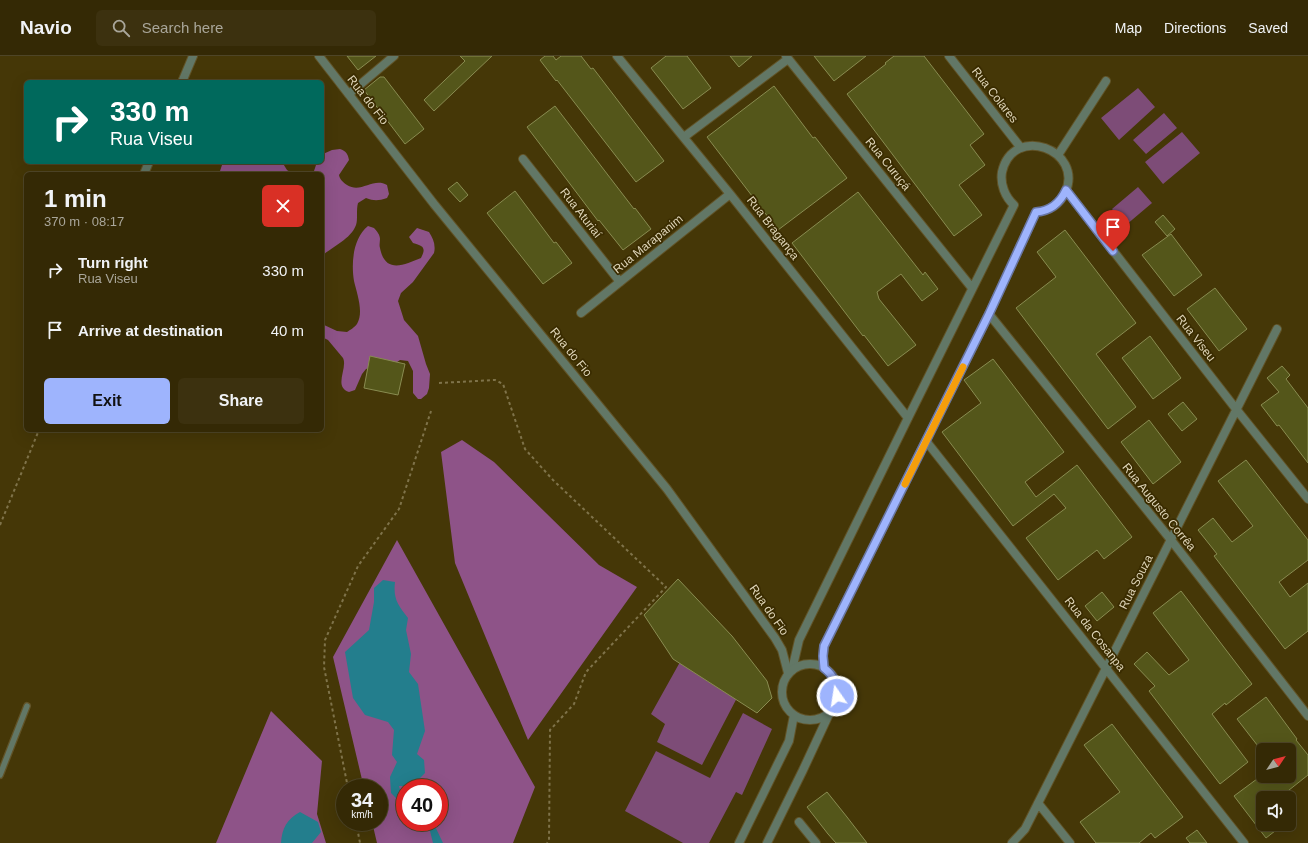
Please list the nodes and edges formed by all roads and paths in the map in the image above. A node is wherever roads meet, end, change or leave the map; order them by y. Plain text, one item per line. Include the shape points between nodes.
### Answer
1 (193, 56) edge
2 (319, 56) edge
3 (394, 56) edge
4 (616, 56) edge
5 (949, 56) edge
6 (787, 57) edge
7 (183, 80) edge
8 (1106, 81) dead end
9 (349, 94) junction
10 (684, 137) junction
11 (1021, 148) junction
12 (1058, 155) junction
13 (523, 159) dead end
14 (1066, 190) junction
15 (730, 194) junction
16 (620, 282) junction
17 (972, 288) junction
18 (581, 313) dead end
19 (989, 314) junction
20 (1277, 328) dead end
21 (439, 383) dead end
22 (1236, 409) junction
23 (431, 411) dead end
24 (908, 418) junction
25 (38, 432) edge
26 (926, 441) junction
27 (1308, 499) edge
28 (0, 525) edge
29 (1171, 540) junction
30 (824, 668) junction
31 (1106, 668) junction
32 (790, 672) junction
33 (27, 706) dead end
34 (830, 711) junction
35 (794, 715) junction
36 (1308, 716) edge
37 (0, 775) edge
38 (346, 779) edge
39 (1038, 803) junction
40 (799, 822) dead end
41 (358, 831) edge
42 (360, 843) edge
43 (547, 843) edge
44 (738, 843) edge
45 (767, 843) edge
46 (816, 843) edge
47 (1012, 843) edge
48 (1070, 843) edge
49 (1244, 843) edge

1 - 7 street
2 - 9 street, Rua do Fio
3 - 9 street
4 - 10 street, Rua Bragança
5 - 11 street, Rua Colares
6 - 10 street
6 - 17 street, Rua Curuçá
8 - 12 street
9 - 32 street, Rua do Fio via 434,204 667,489 775,638
10 - 15 street, Rua Bragança
11 - 12 street via 1036,146
11 - 17 street via 1009,158 1002,176 1007,198 1014,205
12 - 14 street via 1065,164 1068,174
13 - 16 street, Rua Aturiaí
14 - 19 street via 1056,205 1036,212
14 - 22 street, Rua Viseu
15 - 16 street, Rua Marapanim
15 - 24 street, Rua Bragança
16 - 18 street, Rua Marapanim
17 - 24 street
19 - 26 street
19 - 29 street, Rua Augusto Corrêa
20 - 22 street, Rua Souza
21 - 43 path via 495,380 503,384 525,449 553,480 666,587 586,672 574,704 550,730
22 - 27 street, Rua Viseu
22 - 29 street, Rua Souza
23 - 38 path via 399,509 358,566 325,640 324,667 328,695
24 - 32 street via 799,640
25 - 28 path
26 - 30 street via 824,646
26 - 31 street, Rua da Cosanpa
29 - 31 street, Rua Souza
29 - 36 street, Rua Augusto Corrêa
30 - 32 street via 808,664
30 - 34 street via 833,676 837,688 835,704
31 - 39 street, Rua Souza
31 - 49 street, Rua da Cosanpa
32 - 35 street via 783,684 782,695 786,706
33 - 37 lane
34 - 35 street via 813,720 801,719
34 - 45 street
35 - 44 street via 790,741
39 - 47 street, Rua Souza via 1025,829
39 - 48 street
40 - 46 street
41 - 42 path

